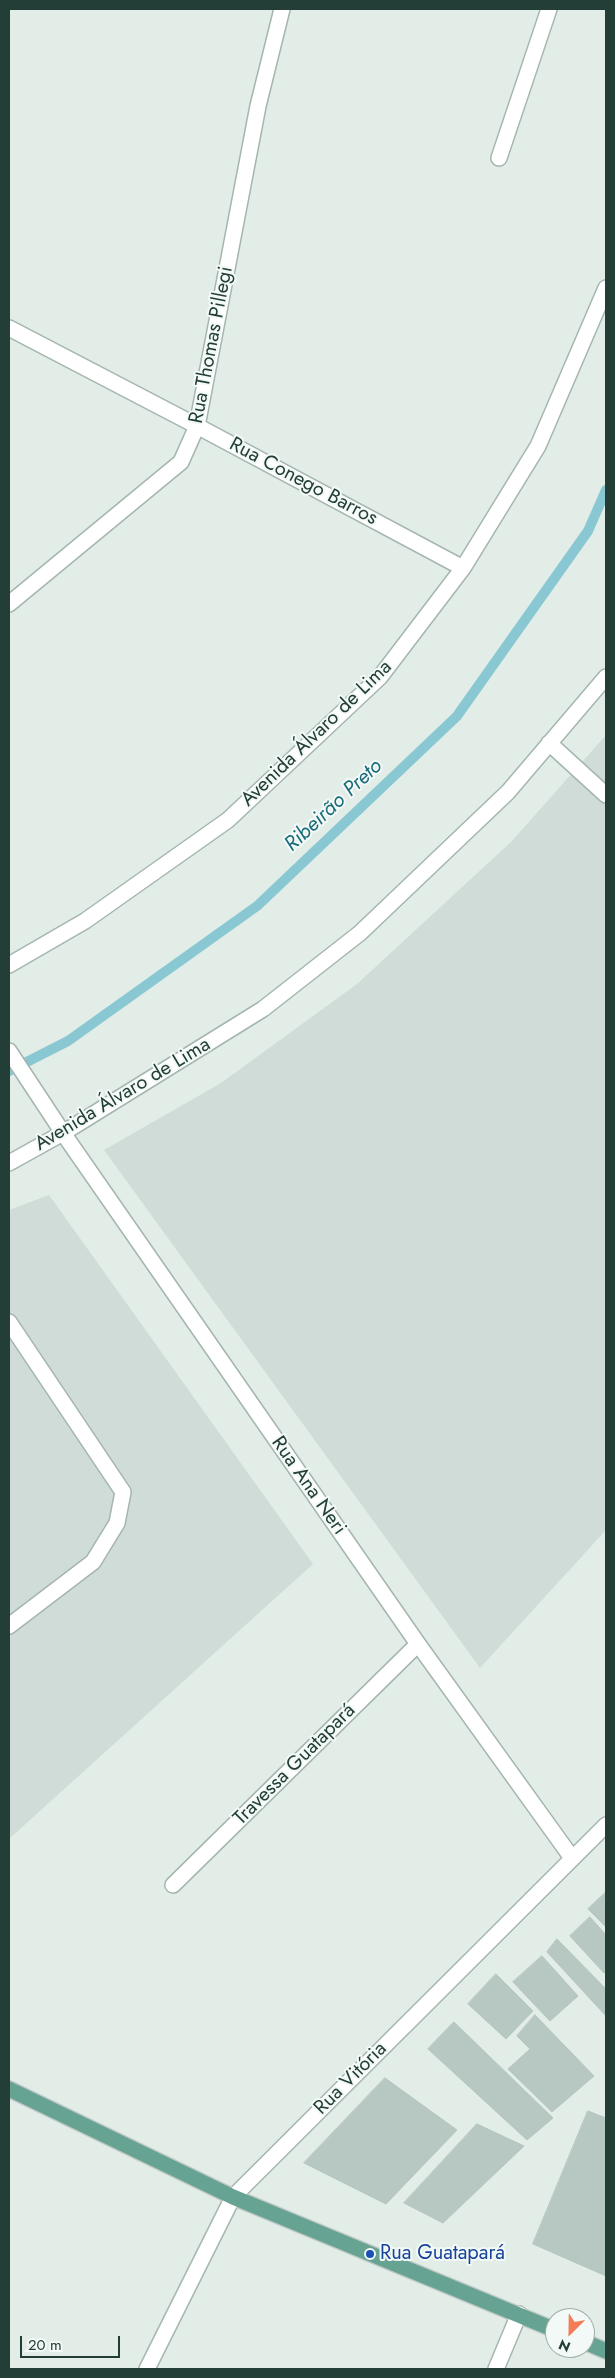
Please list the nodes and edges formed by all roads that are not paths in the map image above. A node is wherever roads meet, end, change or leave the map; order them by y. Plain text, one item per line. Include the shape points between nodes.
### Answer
1 (282, 9) edge
2 (549, 9) edge
3 (499, 158) dead end
4 (606, 288) edge
5 (9, 328) edge
6 (197, 426) junction
7 (463, 568) junction
8 (9, 604) edge
9 (606, 677) edge
10 (549, 743) junction
11 (606, 795) edge
12 (9, 965) edge
13 (9, 1050) edge
14 (63, 1133) junction
15 (9, 1163) edge
16 (9, 1322) edge
17 (9, 1626) edge
18 (418, 1644) junction
19 (606, 1825) edge
20 (572, 1858) junction
21 (173, 1886) dead end
22 (9, 2090) edge
23 (233, 2197) junction
24 (519, 2314) junction
25 (545, 2326) edge
26 (148, 2369) edge
27 (496, 2369) edge

1 - 6 street, Rua Thomas Pillegi via 258,106
2 - 3 street
4 - 7 street, Avenida Álvaro de Lima via 538,446
5 - 6 street, Rua Conego Barros
6 - 7 street, Rua Conego Barros
6 - 8 street, Rua Thomas Pillegi via 181,462
7 - 12 street, Avenida Álvaro de Lima via 380,677 228,820 84,920
9 - 10 street, Avenida Álvaro de Lima
10 - 11 street
10 - 14 street, Avenida Álvaro de Lima via 508,792 345,944 264,1009
13 - 14 street, Rua Ana Neri
14 - 15 street, Avenida Álvaro de Lima
14 - 18 street, Rua Ana Neri
16 - 17 street via 123,1492 117,1523 93,1562
18 - 20 street, Rua Ana Neri
18 - 21 street, Travessa Guatapará
19 - 20 street, Rua Vitória
20 - 23 street, Rua Vitória
22 - 23 main road
23 - 24 main road
23 - 26 street, Rua Vitória
24 - 25 main road
24 - 27 street

